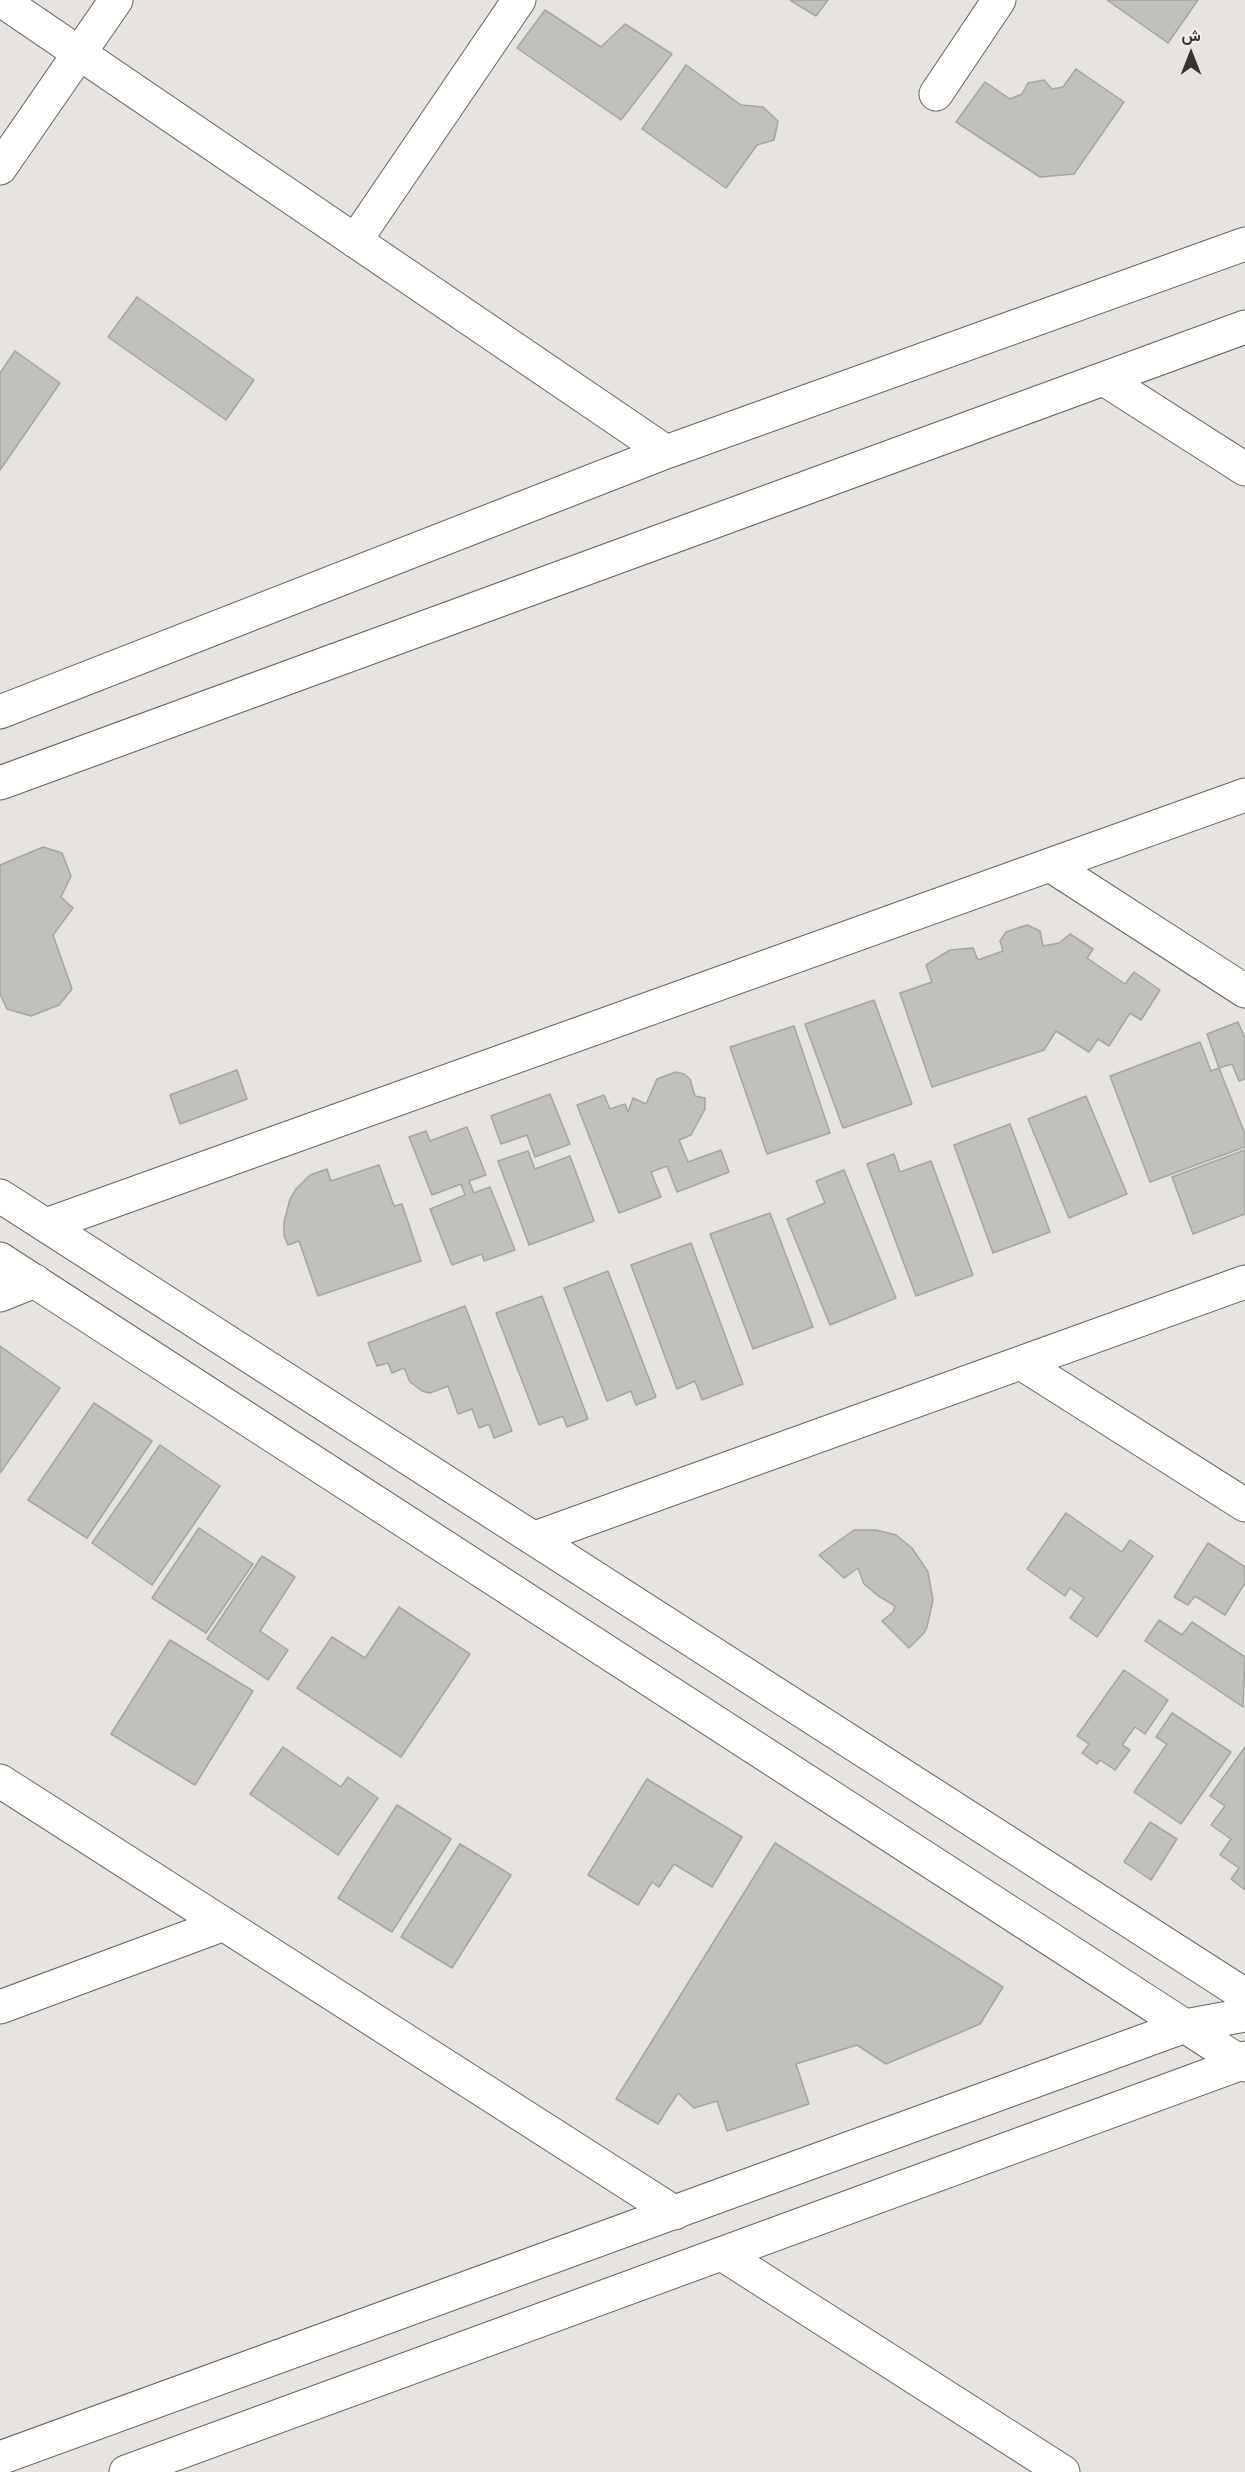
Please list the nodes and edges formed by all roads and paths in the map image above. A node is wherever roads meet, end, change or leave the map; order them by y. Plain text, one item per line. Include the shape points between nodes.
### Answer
1 (1, 0) edge
2 (116, 0) edge
3 (519, 0) edge
4 (999, 0) edge
5 (79, 53) junction
6 (936, 94) dead end
7 (0, 168) edge
8 (355, 241) junction
9 (1245, 244) edge
10 (1245, 327) edge
11 (1104, 379) junction
12 (666, 452) junction
13 (1245, 469) edge
14 (0, 711) edge
15 (0, 783) edge
16 (1245, 795) edge
17 (1050, 865) junction
18 (1245, 991) edge
19 (0, 1196) edge
20 (46, 1225) junction
21 (0, 1258) edge
22 (35, 1281) junction
23 (1245, 1282) edge
24 (0, 1295) edge
25 (1021, 1363) junction
26 (1245, 1505) edge
27 (535, 1538) junction
28 (0, 1780) edge
29 (224, 1924) junction
30 (1245, 1995) edge
31 (0, 2007) edge
32 (1245, 2015) edge
33 (1185, 2026) junction
34 (1244, 2062) edge
35 (675, 2213) junction
36 (722, 2254) junction
37 (0, 2458) edge
38 (126, 2472) edge
39 (1063, 2472) edge

1 - 5 street
2 - 5 street
3 - 8 street
4 - 6 street
5 - 7 street
5 - 8 street
8 - 12 street
9 - 12 street
10 - 11 street
11 - 13 street
11 - 15 street
12 - 14 street
16 - 17 street
17 - 18 street
17 - 20 street
19 - 20 street
20 - 27 street
21 - 22 street
22 - 24 street
22 - 33 street
23 - 25 street
25 - 26 street
25 - 27 street
27 - 30 street
28 - 29 street
29 - 31 street
29 - 35 street
32 - 33 street
33 - 34 street
33 - 35 street
34 - 36 street
35 - 37 street
36 - 38 street
36 - 39 street

